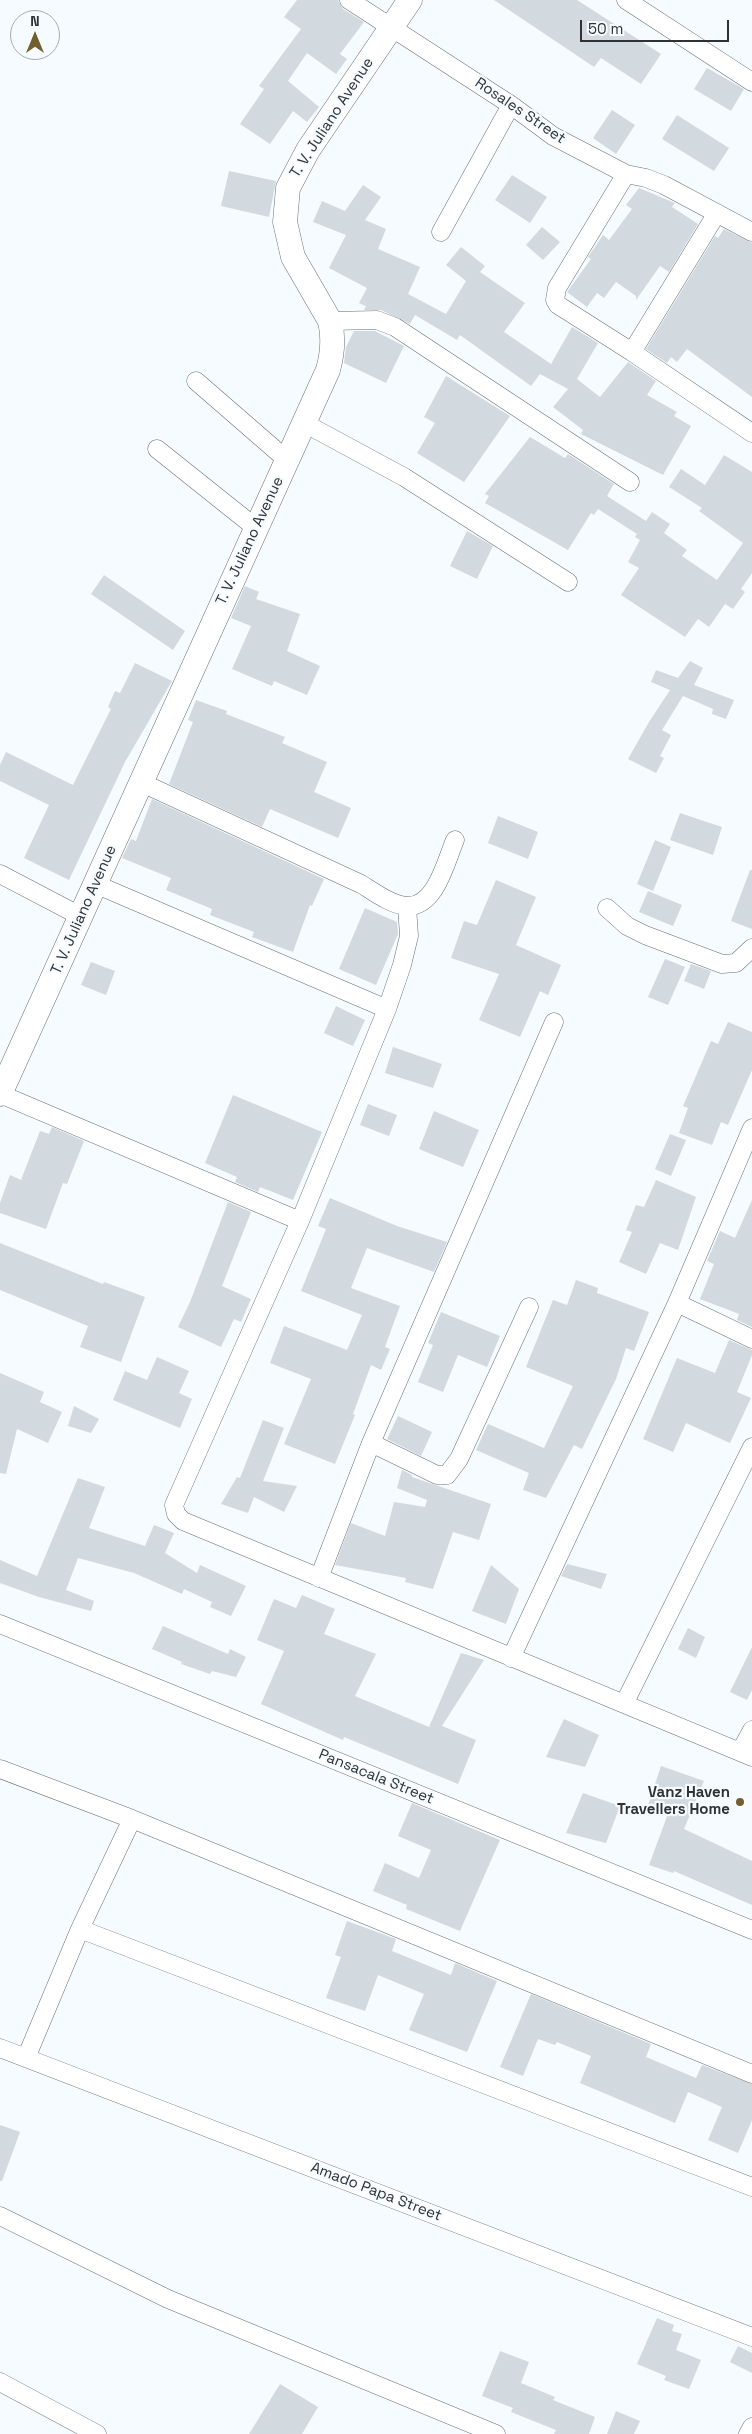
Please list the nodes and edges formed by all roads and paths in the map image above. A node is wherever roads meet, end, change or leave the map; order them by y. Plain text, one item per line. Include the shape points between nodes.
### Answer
1 (349, 0) edge
2 (410, 0) edge
3 (626, 0) edge
4 (392, 28) junction
5 (752, 82) edge
6 (511, 105) junction
7 (626, 174) junction
8 (717, 213) junction
9 (441, 232) dead end
10 (752, 232) edge
11 (330, 321) junction
12 (632, 352) junction
13 (196, 381) dead end
14 (304, 423) junction
15 (752, 433) edge
16 (157, 450) dead end
17 (287, 460) junction
18 (630, 482) dead end
19 (256, 528) junction
20 (568, 582) dead end
21 (140, 782) junction
22 (455, 840) dead end
23 (0, 874) edge
24 (95, 884) junction
25 (407, 906) junction
26 (607, 908) dead end
27 (82, 917) junction
28 (752, 948) edge
29 (387, 1009) junction
30 (554, 1022) dead end
31 (0, 1094) edge
32 (752, 1128) edge
33 (300, 1220) junction
34 (677, 1303) junction
35 (530, 1307) dead end
36 (752, 1340) edge
37 (371, 1444) junction
38 (752, 1447) edge
39 (319, 1578) junction
40 (0, 1624) edge
41 (511, 1658) junction
42 (624, 1704) junction
43 (752, 1730) edge
44 (746, 1755) edge
45 (0, 1768) edge
46 (132, 1819) junction
47 (80, 1930) junction
48 (752, 1930) edge
49 (0, 2048) edge
50 (26, 2058) junction
51 (752, 2074) edge
52 (752, 2187) edge
53 (0, 2216) edge
54 (752, 2337) edge
55 (0, 2382) edge
56 (752, 2427) edge
57 (97, 2434) edge
58 (496, 2434) edge
59 (748, 2434) edge

1 - 4 street, Rosales Street
2 - 4 main road, T. V. Juliano Avenue
3 - 5 street
4 - 6 street, Rosales Street
4 - 11 main road, T. V. Juliano Avenue via 308,150 288,188 285,222 293,257
6 - 7 street, Rosales Street via 553,136
6 - 9 street
7 - 8 street, Rosales Street via 664,184
7 - 12 street via 557,288 555,300
8 - 10 street, Rosales Street
8 - 12 street
11 - 14 main road, T. V. Juliano Avenue via 334,342 332,356
11 - 18 street via 363,318 395,327
12 - 15 street
13 - 17 street
14 - 17 main road, T. V. Juliano Avenue
14 - 20 street via 404,477
16 - 19 street
17 - 19 main road, T. V. Juliano Avenue
19 - 21 main road, T. V. Juliano Avenue
21 - 24 main road, T. V. Juliano Avenue
21 - 25 street
22 - 25 street via 429,896
23 - 27 street
24 - 27 main road, T. V. Juliano Avenue
24 - 29 street
25 - 29 street via 409,936
26 - 28 street via 627,926 645,935 722,964 736,963
27 - 31 main road, T. V. Juliano Avenue
29 - 33 street
30 - 37 street
31 - 33 street
32 - 34 street
33 - 39 street via 174,1505 176,1514 183,1521
34 - 36 street
34 - 41 street
35 - 37 street via 459,1459 447,1474 438,1475
37 - 39 street
38 - 42 street
39 - 41 street
40 - 48 street, Pansacala Street
41 - 42 street
42 - 44 street
43 - 44 street
45 - 46 street
46 - 47 street
46 - 51 street
47 - 50 street
47 - 52 street
49 - 50 street, Amado Papa Street
50 - 54 street, Amado Papa Street
53 - 58 street via 168,2300
55 - 57 street
56 - 59 street

